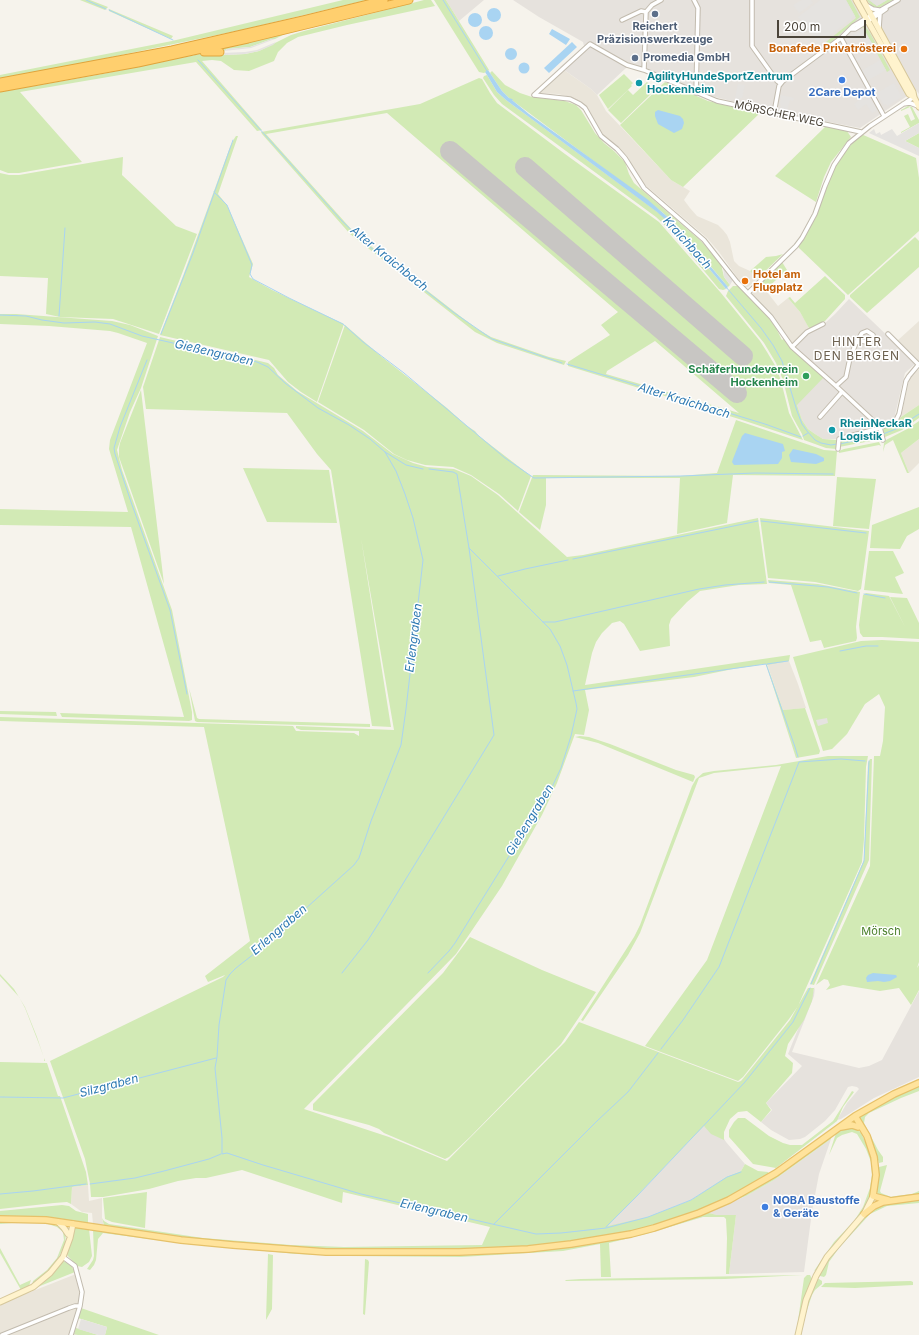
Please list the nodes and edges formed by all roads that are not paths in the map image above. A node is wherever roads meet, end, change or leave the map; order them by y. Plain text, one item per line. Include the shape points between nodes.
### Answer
1 (384, 0) edge
2 (409, 0) edge
3 (661, 0) edge
4 (694, 0) edge
5 (752, 0) edge
6 (856, 0) edge
7 (898, 0) edge
8 (864, 2) edge
9 (646, 12) junction
10 (880, 12) junction
11 (869, 18) junction
12 (622, 20) dead end
13 (306, 26) junction
14 (879, 30) junction
15 (286, 35) dead end
16 (841, 38) junction
17 (190, 52) junction
18 (220, 52) dead end
19 (644, 70) junction
20 (0, 82) edge
21 (780, 84) junction
22 (0, 88) edge
23 (696, 93) junction
24 (914, 97) junction
25 (902, 104) junction
26 (919, 107) edge
27 (774, 113) junction
28 (884, 116) junction
29 (861, 132) junction
30 (748, 293) junction
31 (823, 324) dead end
32 (888, 334) dead end
33 (856, 343) junction
34 (792, 347) junction
35 (919, 364) edge
36 (836, 386) junction
37 (842, 392) junction
38 (820, 417) dead end
39 (881, 429) junction
40 (883, 439) dead end
41 (838, 446) dead end
42 (919, 1083) edge
43 (855, 1116) junction
44 (858, 1127) junction
45 (838, 1128) junction
46 (869, 1141) junction
47 (872, 1196) junction
48 (917, 1198) edge
49 (893, 1201) junction
50 (882, 1202) junction
51 (864, 1214) junction
52 (0, 1219) edge
53 (58, 1222) junction
54 (73, 1224) junction
55 (68, 1237) junction
56 (63, 1257) junction
57 (0, 1302) edge
58 (80, 1306) junction
59 (2, 1335) edge
60 (71, 1335) edge
61 (798, 1335) edge

1 - 20 highway via 183,47
2 - 13 highway
3 - 9 street
4 - 23 street via 698,8
5 - 21 street via 752,46
6 - 11 street
7 - 10 street
8 - 10 street
8 - 11 street
9 - 12 street via 641,11
9 - 19 street
10 - 11 street
10 - 14 street
11 - 14 street
11 - 16 street via 853,26
11 - 24 street via 908,93
13 - 15 highway
13 - 17 highway
14 - 24 street
16 - 21 street
16 - 28 street
17 - 18 highway
17 - 22 highway
19 - 23 street, MÖRSCHER WEG
19 - 30 street, MÖRSCHER WEG via 628,65 590,44 534,95 570,99 585,108 601,136 625,158 644,188 704,240
21 - 27 street
23 - 27 street, MÖRSCHER WEG via 717,102
24 - 25 street
24 - 26 street
25 - 26 street via 910,103
25 - 28 street
27 - 29 street, MÖRSCHER WEG
28 - 29 street
29 - 30 street via 834,165 815,214 802,238
30 - 34 street via 771,317
31 - 34 street via 807,332
32 - 35 street
33 - 33 street via 866,331 873,335 867,342
33 - 36 street via 846,377
34 - 36 street
35 - 39 street via 906,381 897,419
36 - 37 street
37 - 38 street
37 - 39 street
39 - 40 street
39 - 41 street via 838,439
42 - 43 main road
43 - 44 main road via 854,1122
43 - 45 main road
43 - 46 main road
44 - 45 main road via 847,1125
44 - 46 main road
45 - 54 main road via 776,1173 745,1192 714,1206 654,1228 571,1244 459,1252 326,1252 233,1246
46 - 47 main road via 874,1154 876,1175
47 - 49 main road
47 - 50 main road
47 - 51 street
48 - 49 main road
49 - 50 main road
50 - 51 main road
51 - 61 street via 827,1257 816,1276 804,1305
52 - 53 main road
53 - 54 main road
53 - 55 street via 66,1230
54 - 55 street via 70,1238
55 - 56 street
56 - 57 street via 54,1270 42,1280
56 - 58 street via 72,1263 77,1271 82,1292
58 - 59 street
58 - 60 street

